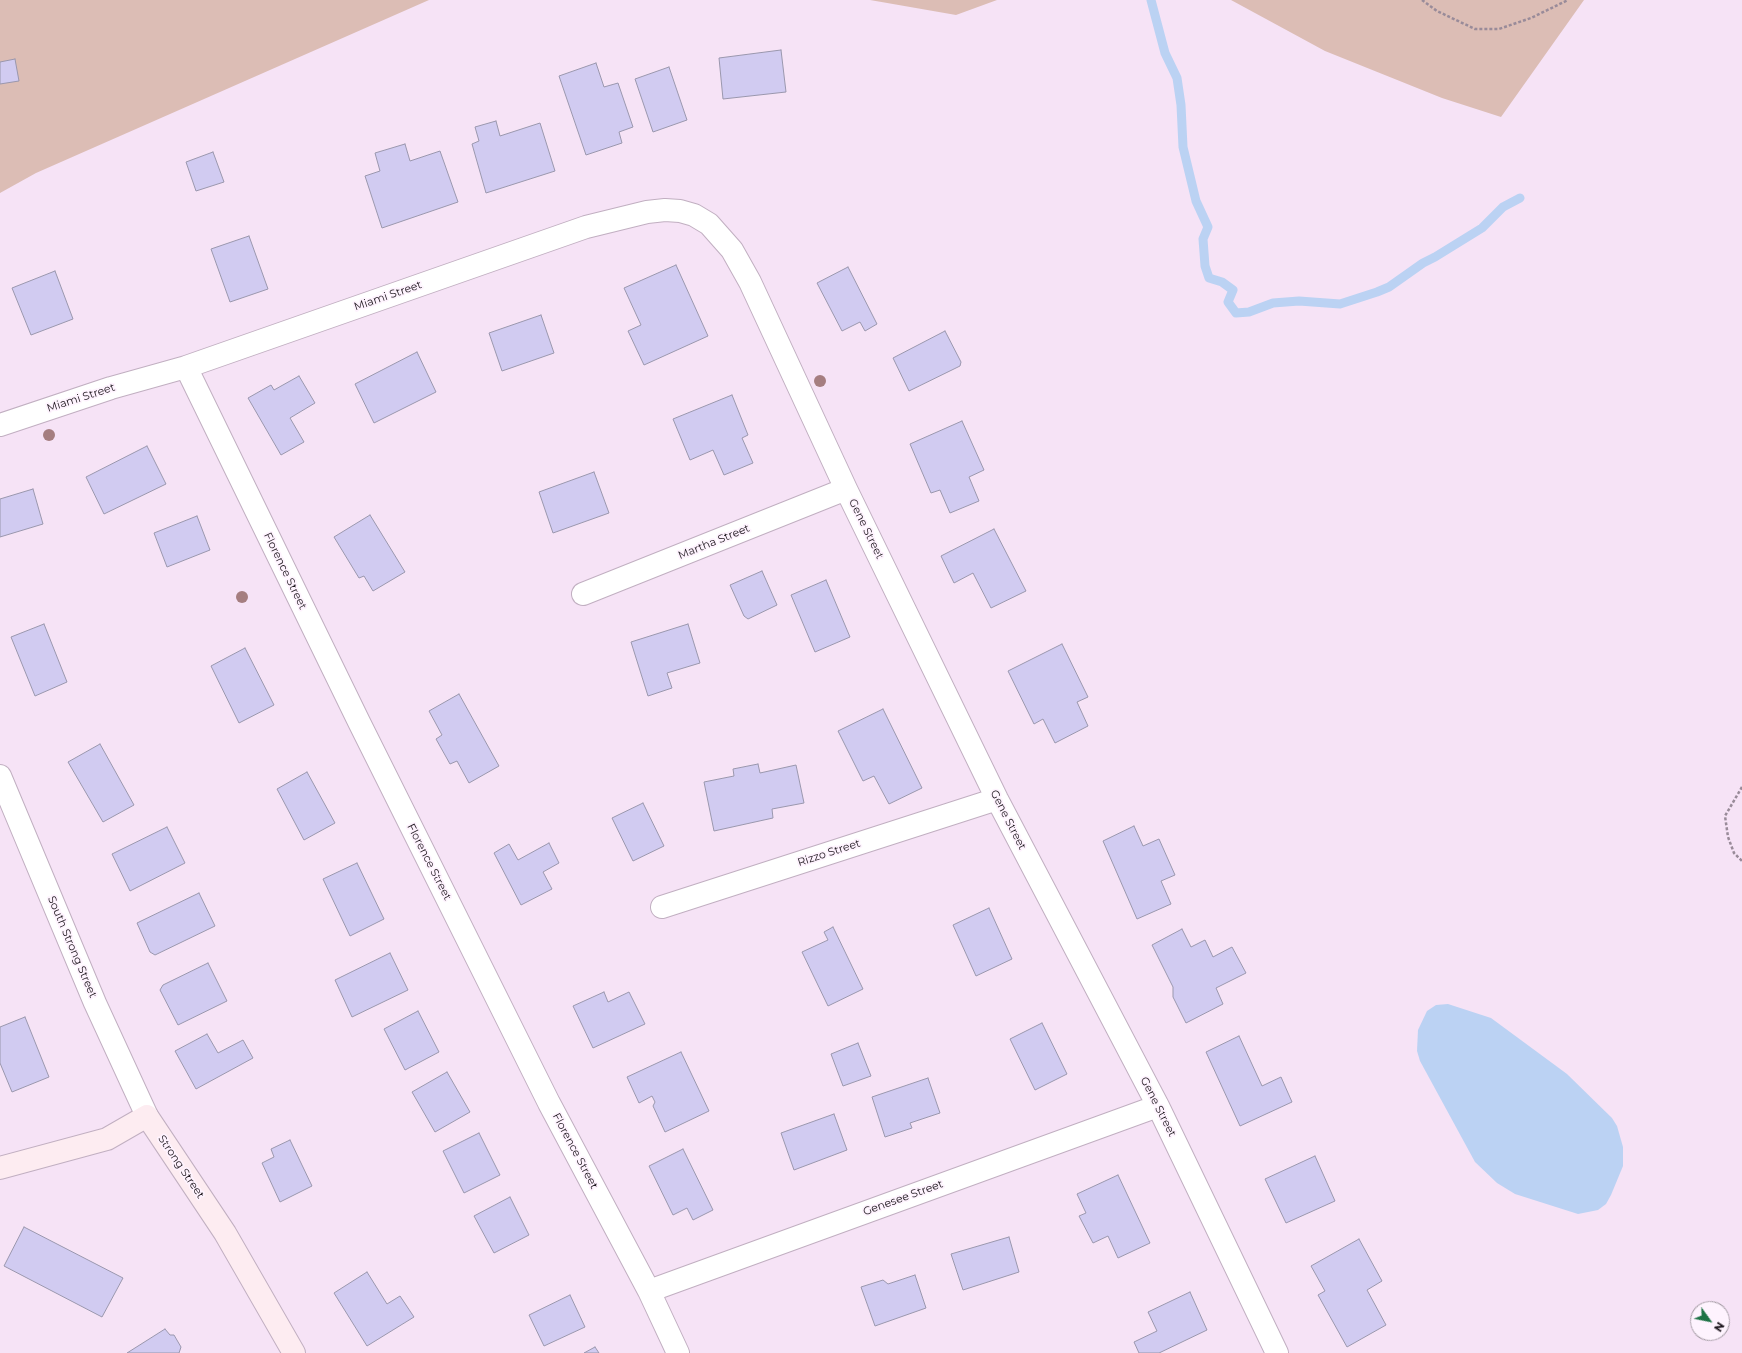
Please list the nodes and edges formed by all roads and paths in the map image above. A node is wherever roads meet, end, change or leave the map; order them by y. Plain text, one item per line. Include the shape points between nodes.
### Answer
1 (1422, 0) edge
2 (1568, 0) edge
3 (750, 282) joint
4 (186, 367) junction
5 (0, 425) edge
6 (846, 489) junction
7 (583, 594) dead end
8 (0, 776) edge
9 (1742, 787) edge
10 (997, 799) junction
11 (1742, 861) edge
12 (662, 907) dead end
13 (1158, 1106) junction
14 (147, 1116) junction
15 (0, 1168) edge
16 (649, 1291) junction
17 (294, 1353) edge
18 (678, 1353) edge
19 (1277, 1353) edge

1 - 2 path via 1437,11 1475,29 1500,29 1531,18
3 - 4 street, Miami Street via 732,250 709,224 694,215 680,211 648,212 586,227
3 - 6 street, Gene Street
4 - 5 street, Miami Street via 111,388
4 - 16 street, Florence Street via 373,751 546,1096
6 - 7 street, Martha Street
6 - 10 street, Gene Street
8 - 14 street, South Strong Street
9 - 11 path via 1725,816 1728,837 1734,852
10 - 12 street, Rizzo Street
10 - 13 street, Gene Street
13 - 16 street, Genesee Street
13 - 19 street, Gene Street
14 - 15 street via 107,1139
14 - 17 street, Strong Street via 225,1233
16 - 18 street, Florence Street

